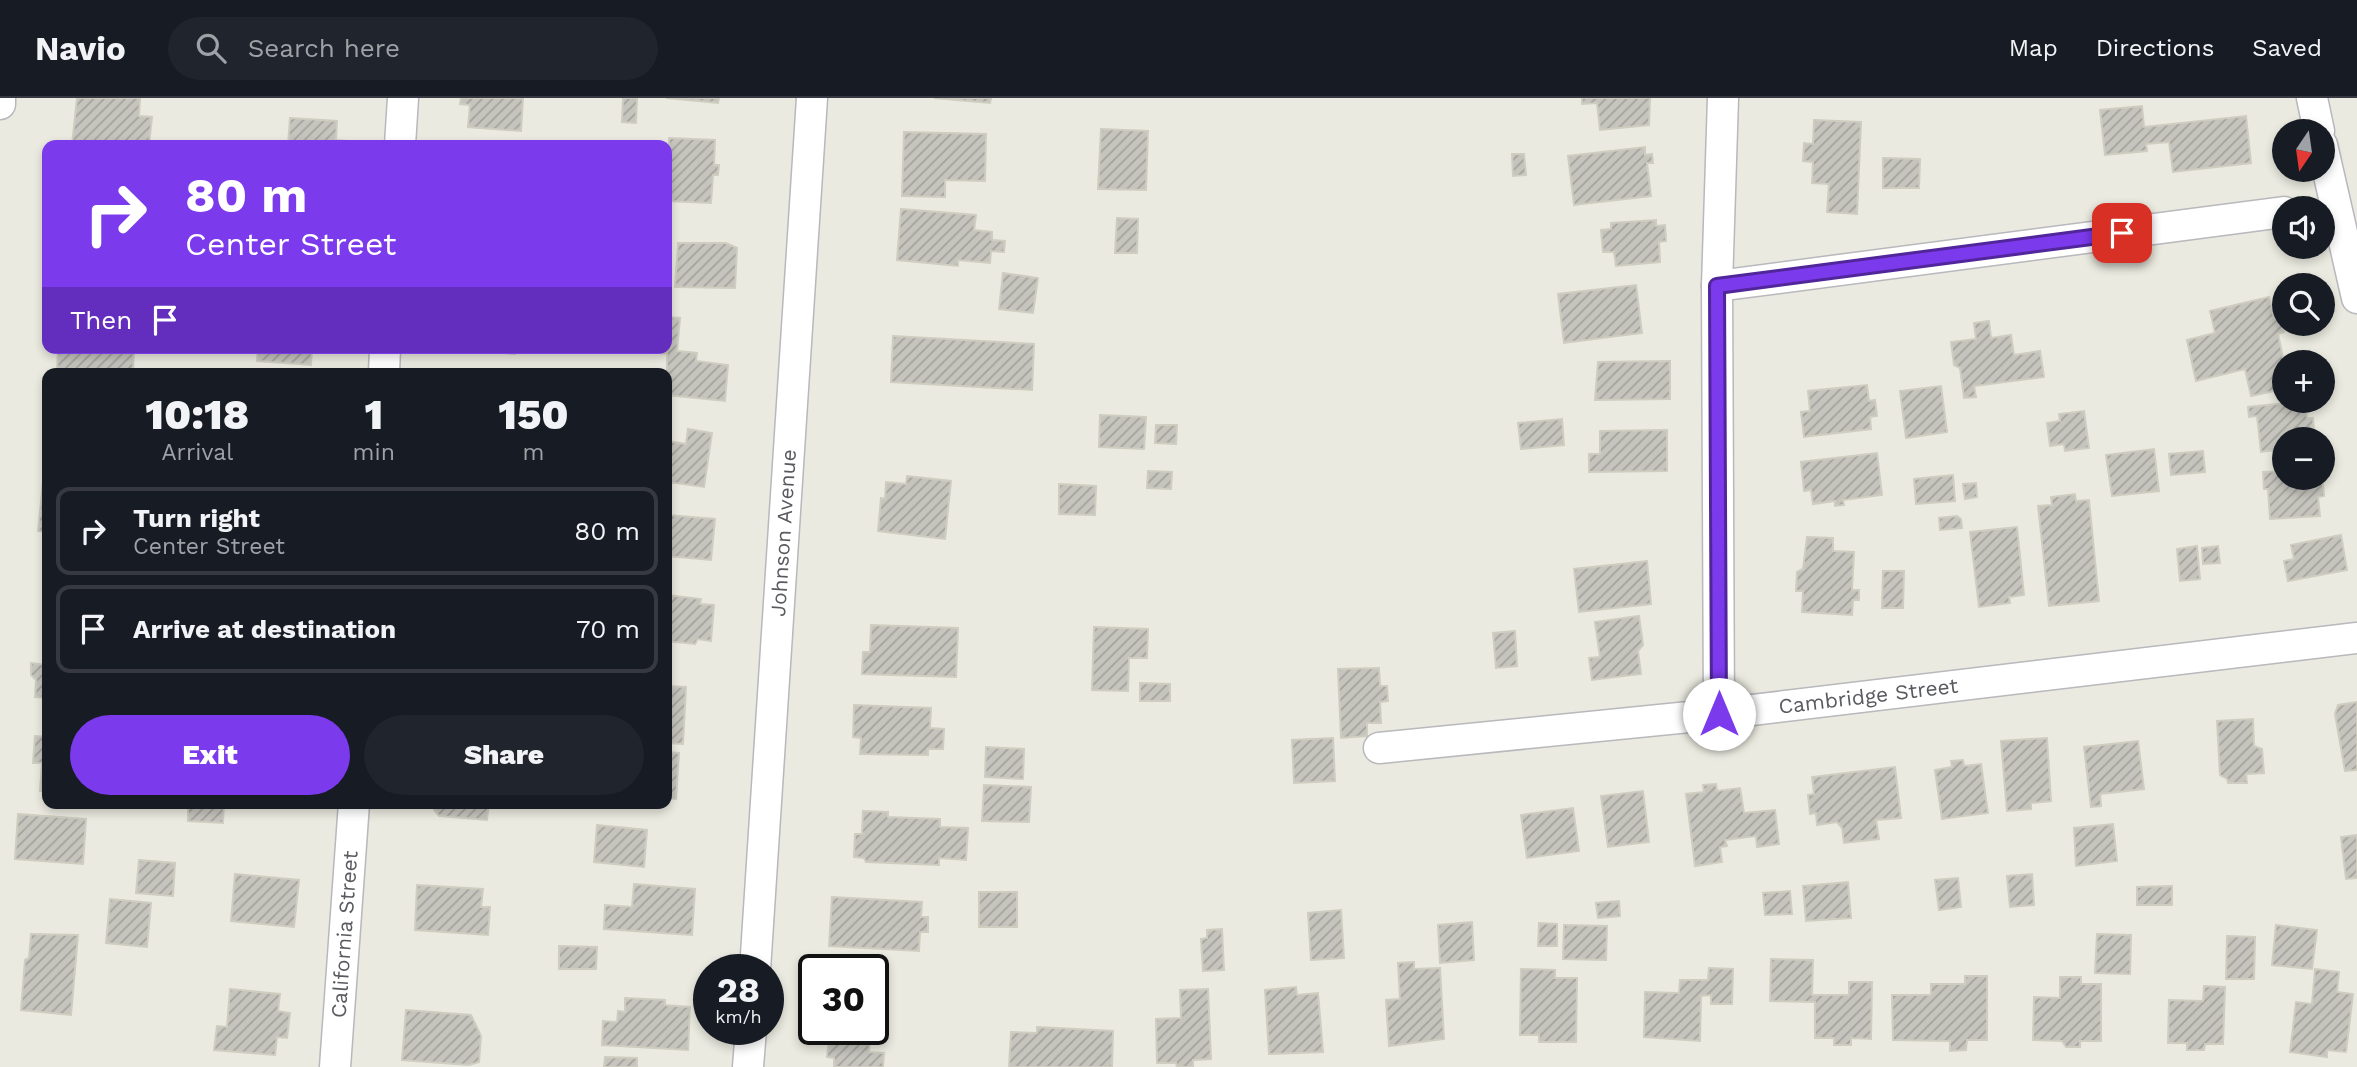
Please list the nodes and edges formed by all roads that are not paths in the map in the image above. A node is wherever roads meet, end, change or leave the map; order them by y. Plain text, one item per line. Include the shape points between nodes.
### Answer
1 (0, 98) edge
2 (403, 98) edge
3 (812, 98) edge
4 (1723, 98) edge
5 (2312, 98) edge
6 (0, 104) edge
7 (2316, 119) edge
8 (400, 140) edge
9 (2272, 214) edge
10 (2335, 239) edge
11 (1717, 286) junction
12 (2357, 298) edge
13 (2357, 638) edge
14 (1719, 714) junction
15 (1380, 748) dead end
16 (354, 809) edge
17 (756, 954) edge
18 (750, 1045) edge
19 (335, 1067) edge
20 (748, 1067) edge

1 - 6 street
2 - 8 street
3 - 17 street, Johnson Avenue
4 - 11 street
5 - 7 street
9 - 11 street
10 - 12 street
11 - 14 street
13 - 14 street, Cambridge Street
14 - 15 street, Cambridge Street
16 - 19 street, California Street
18 - 20 street

